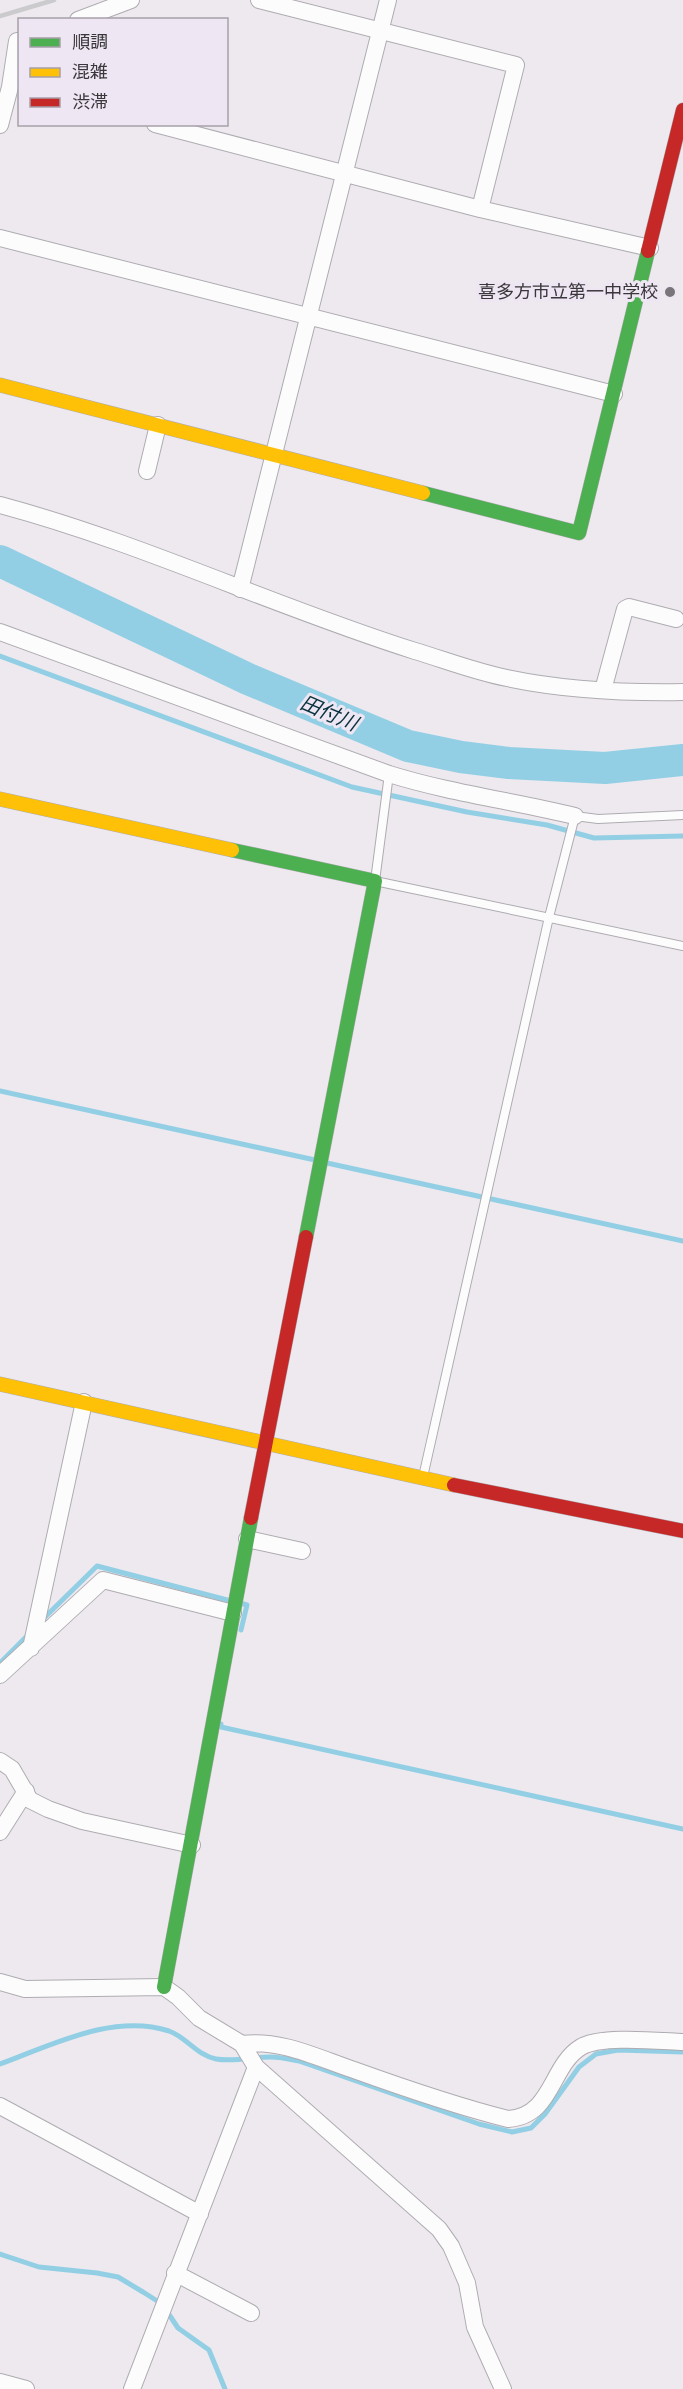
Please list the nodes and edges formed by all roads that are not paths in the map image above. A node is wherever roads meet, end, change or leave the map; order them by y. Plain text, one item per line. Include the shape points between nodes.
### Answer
1 (130, 0) edge
2 (259, 0) edge
3 (388, 0) edge
4 (83, 18) edge
5 (381, 32) junction
6 (18, 40) edge
7 (0, 44) edge
8 (15, 88) edge
9 (683, 110) edge
10 (0, 125) edge
11 (163, 126) edge
12 (345, 174) junction
13 (480, 208) junction
14 (0, 238) edge
15 (650, 248) junction
16 (310, 317) junction
17 (0, 385) edge
18 (614, 394) junction
19 (158, 425) junction
20 (273, 455) junction
21 (147, 471) dead end
22 (0, 505) edge
23 (240, 589) junction
24 (676, 619) dead end
25 (0, 632) edge
26 (603, 690) junction
27 (683, 692) edge
28 (389, 774) junction
29 (0, 799) edge
30 (683, 815) edge
31 (574, 816) junction
32 (375, 881) junction
33 (549, 917) junction
34 (683, 946) edge
35 (0, 1384) edge
36 (84, 1402) junction
37 (265, 1444) junction
38 (422, 1478) junction
39 (683, 1531) edge
40 (247, 1539) junction
41 (302, 1551) dead end
42 (233, 1612) junction
43 (31, 1648) junction
44 (0, 1675) edge
45 (0, 1761) edge
46 (26, 1791) junction
47 (0, 1832) edge
48 (192, 1845) junction
49 (0, 1982) edge
50 (164, 1987) junction
51 (683, 2042) edge
52 (249, 2055) junction
53 (0, 2106) edge
54 (200, 2214) junction
55 (175, 2273) junction
56 (251, 2313) dead end
57 (0, 2382) edge
58 (26, 2389) edge
59 (132, 2389) edge
60 (503, 2389) edge

1 - 4 street
2 - 5 street
3 - 5 street
5 - 12 street
5 - 13 street via 516,65
6 - 7 street
6 - 8 street
8 - 10 street
9 - 15 street
11 - 12 street
12 - 13 street
12 - 16 street
13 - 15 street
14 - 16 street
15 - 18 street
16 - 18 street
16 - 20 street
17 - 19 street
18 - 20 street via 579,533
19 - 20 street
19 - 21 street
20 - 23 street
22 - 23 street via 108,538
23 - 26 street via 385,641 506,678
24 - 26 street via 625,609
25 - 28 street
26 - 27 street
28 - 31 street via 444,790
28 - 32 lane
29 - 32 street
30 - 31 lane via 598,819
31 - 33 lane
32 - 33 lane
32 - 37 street
33 - 34 lane
33 - 38 lane
35 - 36 street
36 - 37 street
36 - 43 street
37 - 38 street
37 - 40 street
38 - 39 street
40 - 41 street
40 - 42 street
42 - 43 street via 103,1580
42 - 48 street
43 - 44 street
45 - 46 street via 12,1769
46 - 47 street
46 - 48 street via 30,1800 82,1821
48 - 50 street
49 - 50 street via 25,1989
50 - 52 street
51 - 52 street via 617,2040 581,2047 530,2114 508,2119 265,2042
52 - 54 street
52 - 60 street via 439,2229 467,2283 475,2327
53 - 54 street
54 - 55 street
55 - 56 street
55 - 59 street
57 - 58 street

